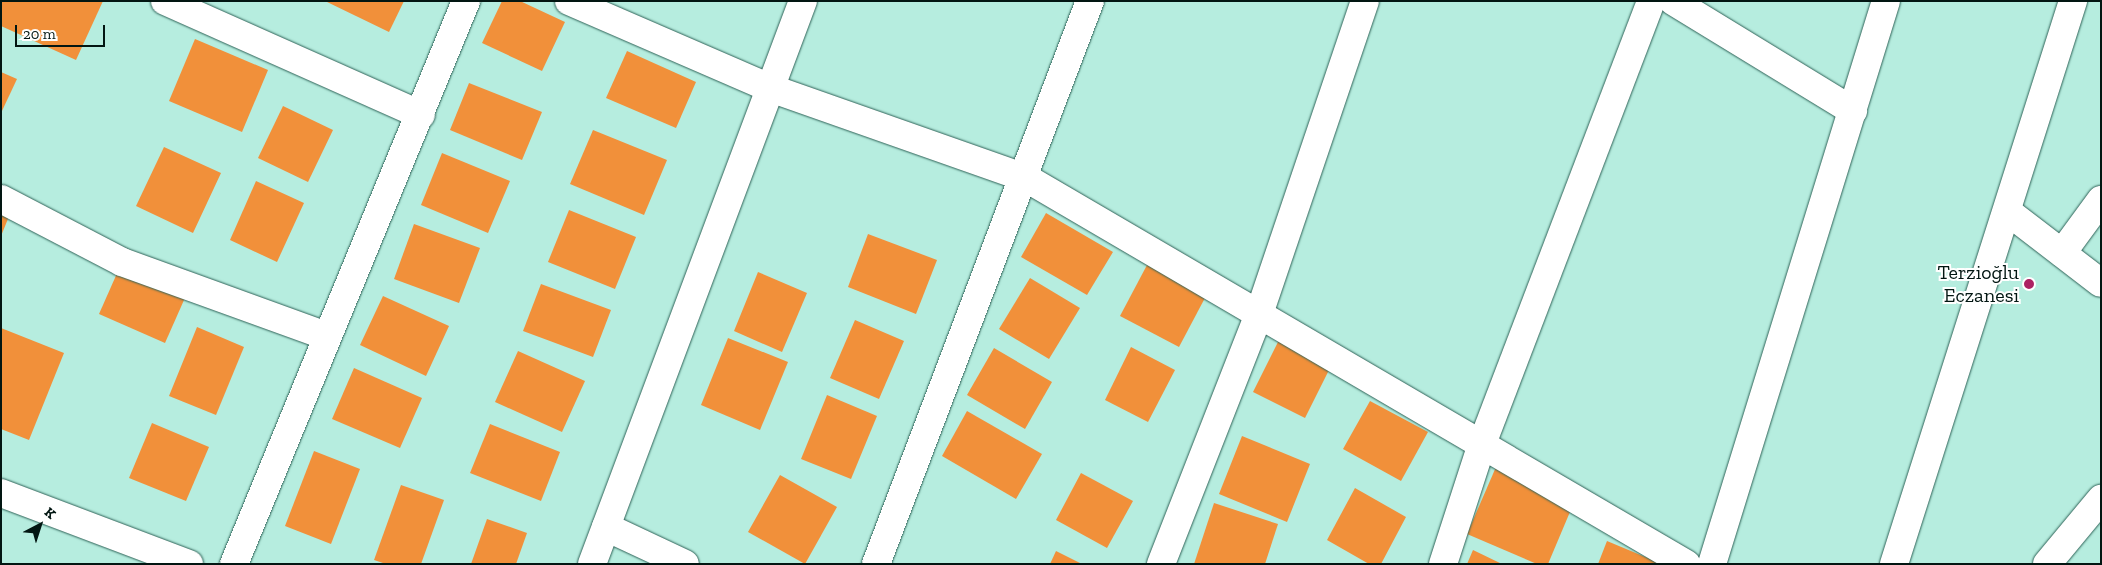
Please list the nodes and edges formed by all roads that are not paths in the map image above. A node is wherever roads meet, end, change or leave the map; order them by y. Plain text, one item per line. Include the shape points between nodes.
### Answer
1 (165, 1) edge
2 (466, 1) edge
3 (569, 1) edge
4 (803, 1) edge
5 (1090, 1) edge
6 (1365, 1) edge
7 (1651, 1) edge
8 (1673, 1) edge
9 (1886, 1) edge
10 (2073, 1) edge
11 (770, 88) junction
12 (1854, 111) junction
13 (421, 115) junction
14 (1026, 178) junction
15 (1, 199) edge
16 (2101, 200) edge
17 (2007, 212) junction
18 (2062, 253) junction
19 (2101, 283) edge
20 (1259, 314) junction
21 (326, 336) junction
22 (1482, 444) junction
23 (1, 493) edge
24 (2101, 499) edge
25 (606, 527) junction
26 (189, 564) edge
27 (234, 564) edge
28 (592, 564) edge
29 (685, 564) edge
30 (876, 564) edge
31 (1161, 564) edge
32 (1444, 564) edge
33 (1686, 564) edge
34 (1712, 564) edge
35 (1894, 564) edge
36 (2047, 564) edge

1 - 13 street
2 - 13 street
3 - 11 street
4 - 11 street
5 - 14 street
6 - 20 street
7 - 22 street
8 - 12 street
9 - 12 street
10 - 17 street
11 - 14 street
11 - 25 street
12 - 34 street
13 - 21 street
14 - 20 street
14 - 30 street
15 - 21 street via 122,262
16 - 18 street
17 - 18 street
17 - 35 street
18 - 19 street
20 - 22 street
20 - 31 street
21 - 27 street
22 - 32 street
22 - 33 street
23 - 26 street
24 - 36 street
25 - 28 street
25 - 29 street

